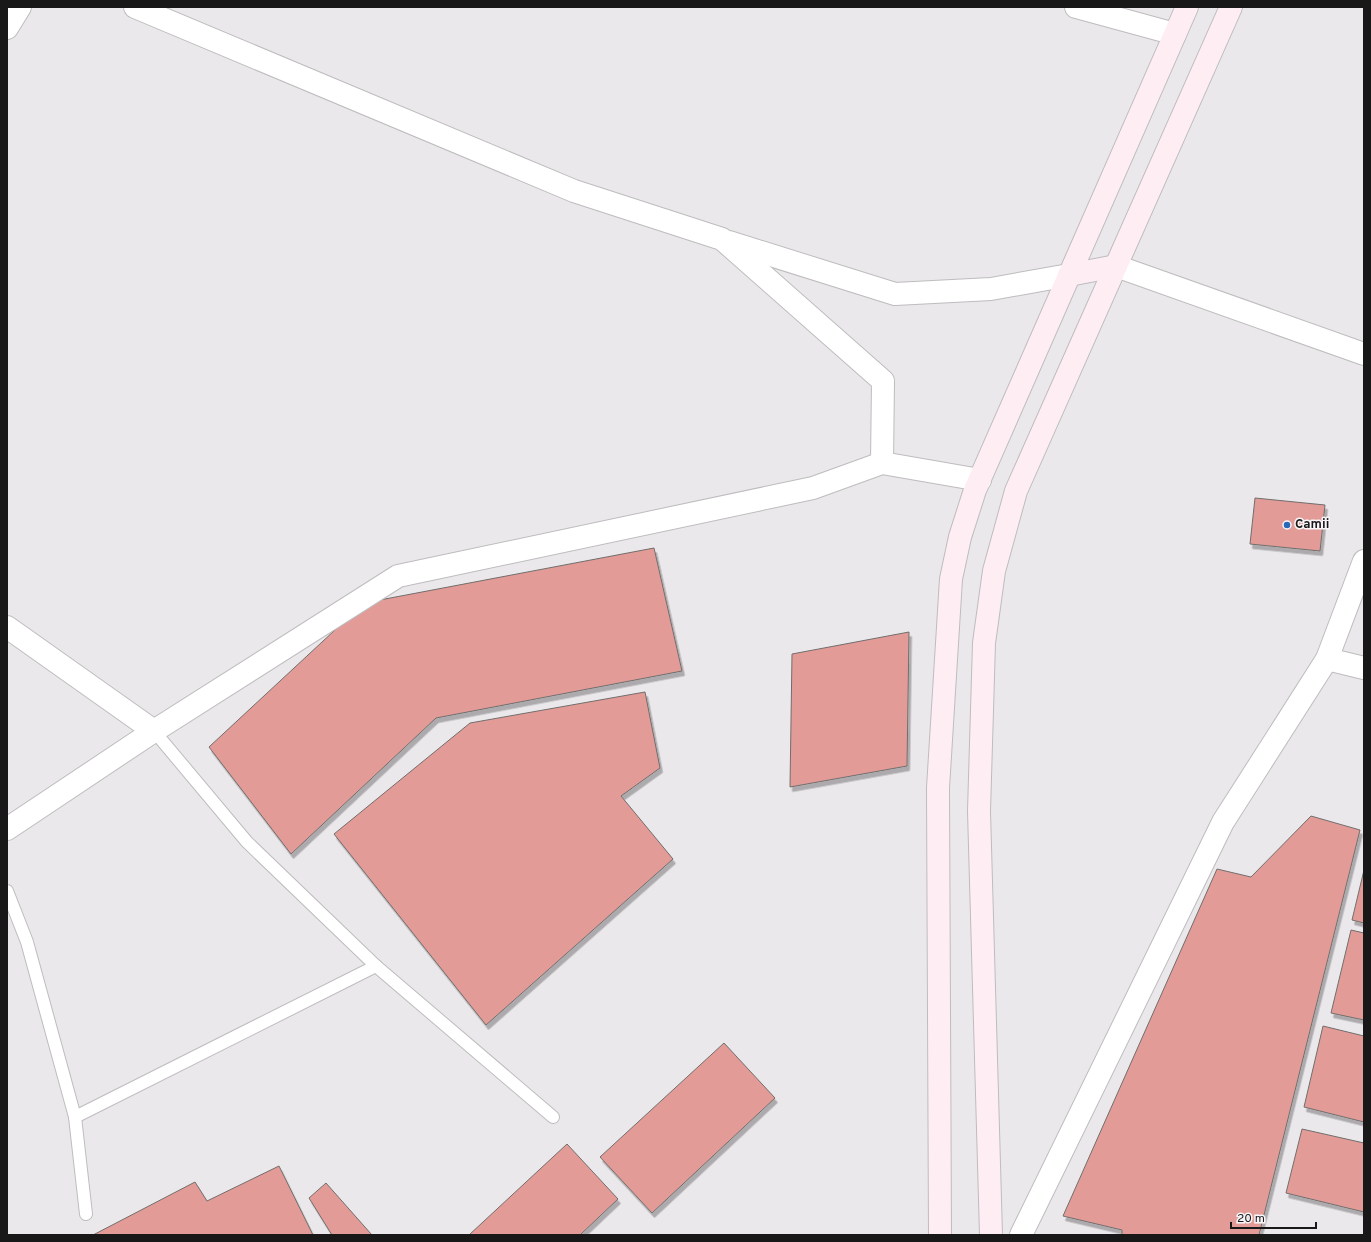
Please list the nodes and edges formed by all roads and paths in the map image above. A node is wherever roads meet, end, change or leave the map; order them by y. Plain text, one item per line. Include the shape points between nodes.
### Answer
1 (20, 7) edge
2 (135, 7) edge
3 (1076, 7) edge
4 (1187, 7) edge
5 (1231, 7) edge
6 (7, 28) edge
7 (1175, 34) junction
8 (722, 239) junction
9 (1116, 266) junction
10 (1069, 275) junction
11 (1364, 354) edge
12 (882, 463) junction
13 (980, 480) junction
14 (1364, 561) edge
15 (7, 627) edge
16 (1327, 659) junction
17 (1364, 668) edge
18 (154, 731) junction
19 (7, 829) edge
20 (7, 891) edge
21 (376, 966) junction
22 (75, 1117) junction
23 (553, 1118) dead end
24 (86, 1214) dead end
25 (940, 1235) edge
26 (992, 1235) edge
27 (1021, 1235) edge

1 - 6 street
2 - 8 street via 574,191
3 - 7 street
4 - 7 street
5 - 9 street
7 - 10 street
8 - 10 street via 895,294 991,289
8 - 12 street via 883,380
9 - 10 street
9 - 11 street
9 - 26 street via 1016,491 994,571 985,635 978,811
10 - 13 street
12 - 13 street
12 - 18 street via 813,488 398,576
13 - 25 street via 960,537 951,579 938,788
14 - 16 street
15 - 18 street
16 - 17 street
16 - 27 street via 1224,822
18 - 19 street
18 - 21 lane via 247,842
20 - 22 lane via 27,942
21 - 22 lane
21 - 23 lane
22 - 24 lane

